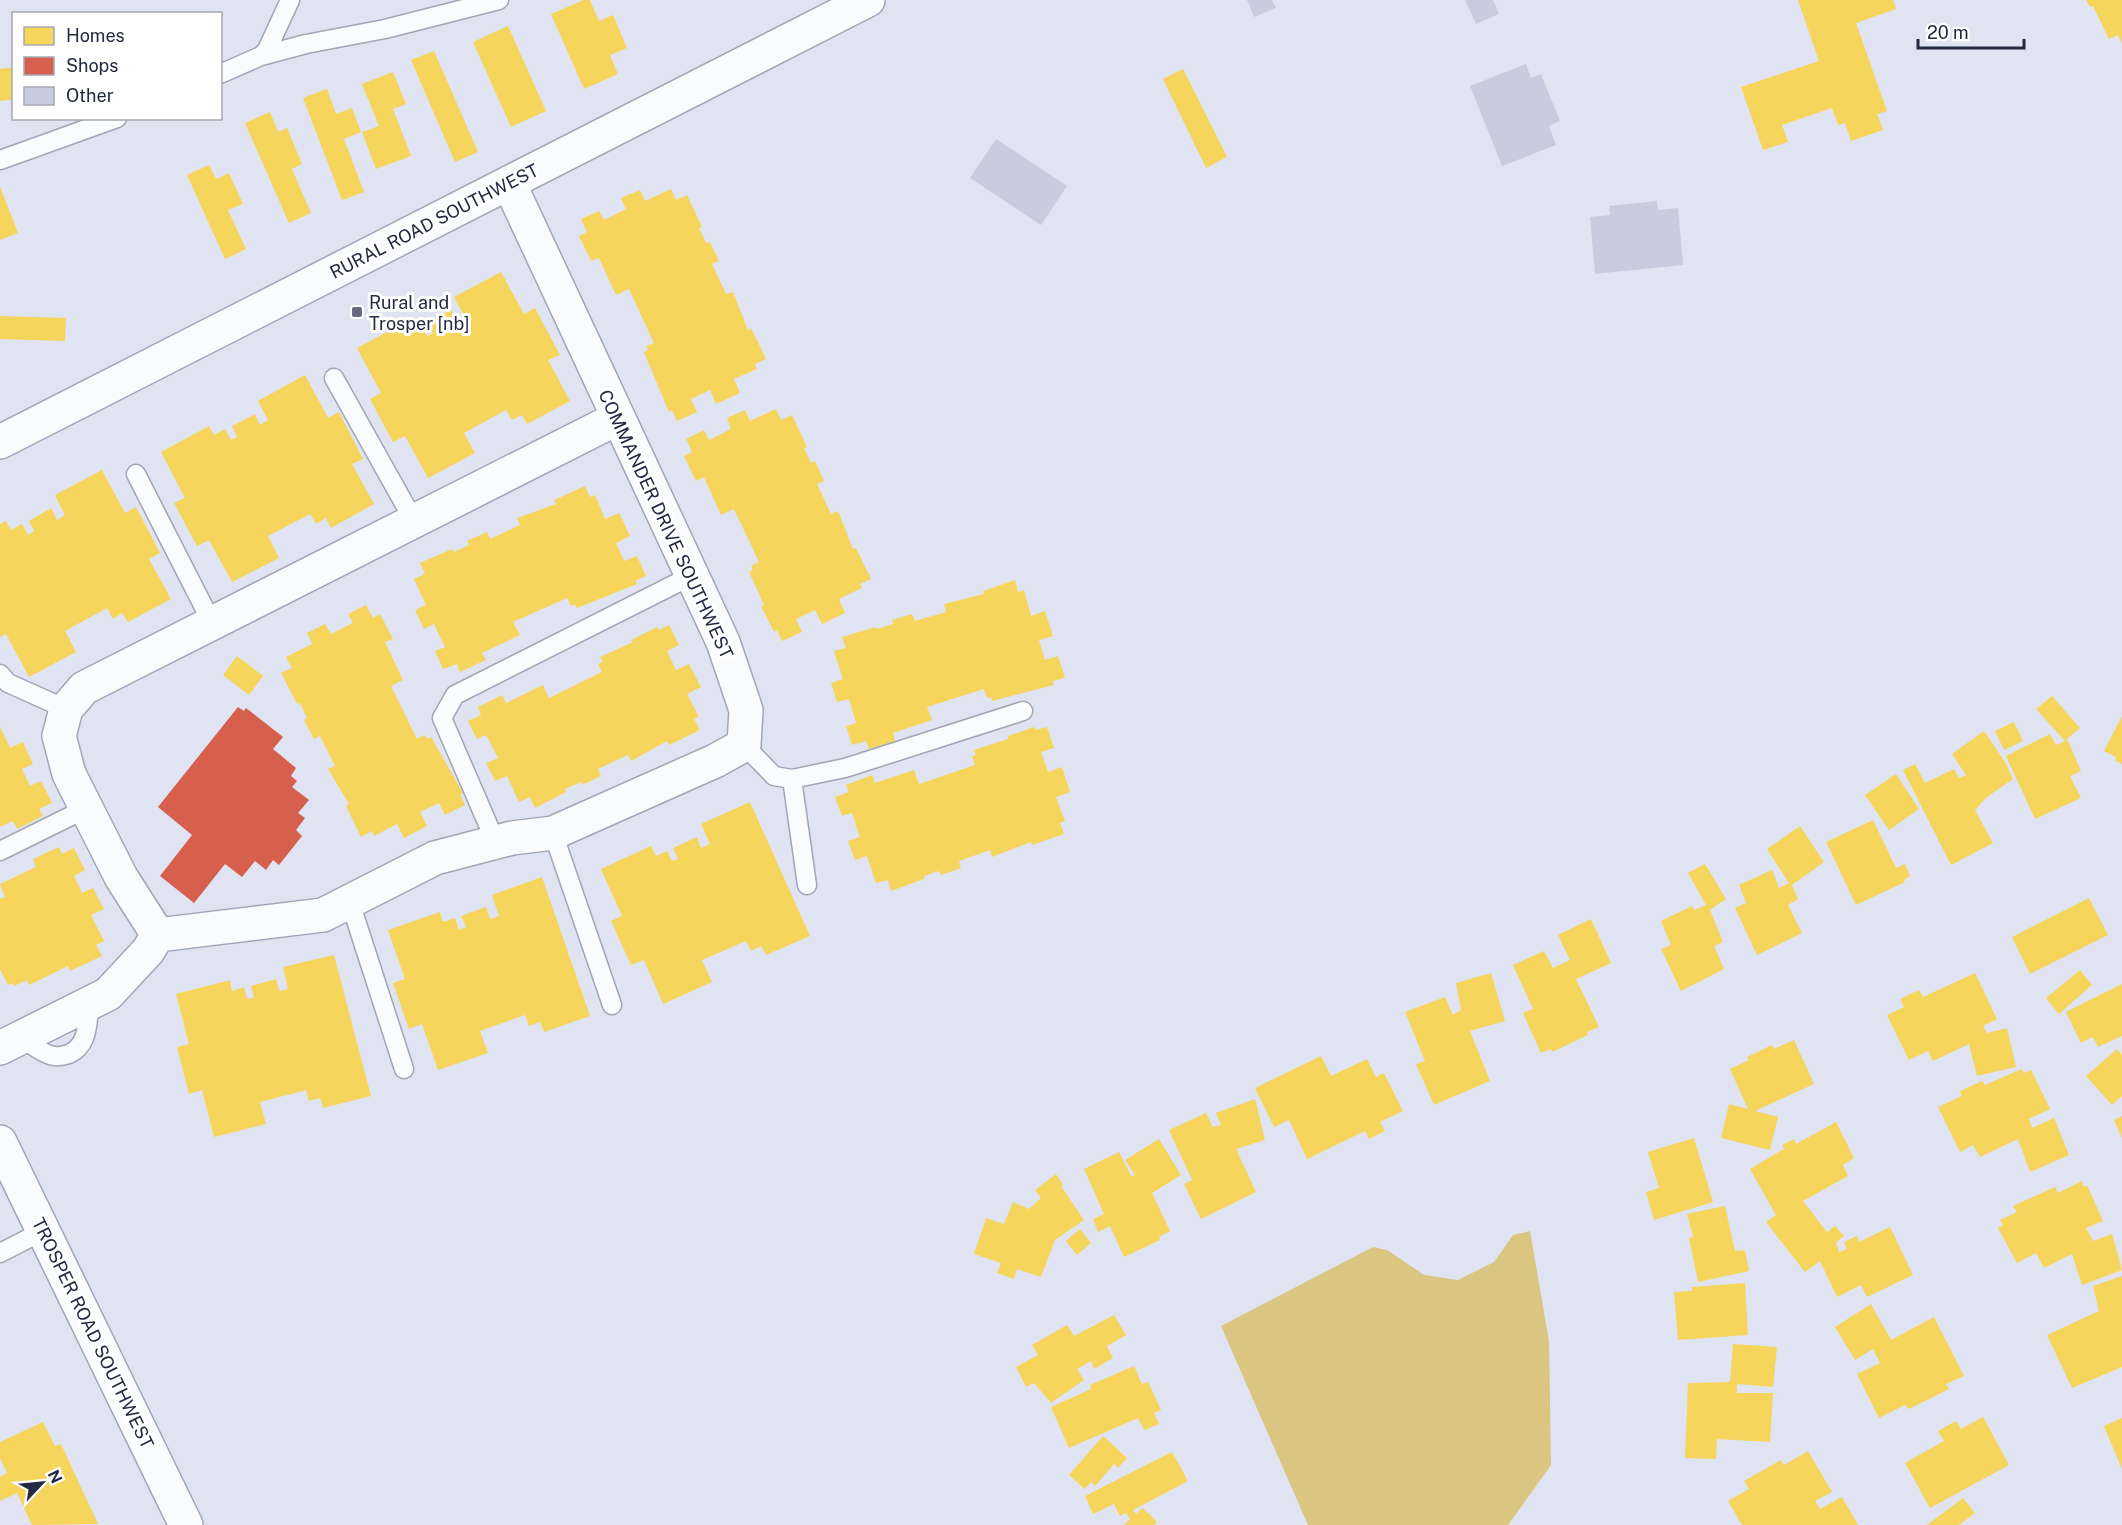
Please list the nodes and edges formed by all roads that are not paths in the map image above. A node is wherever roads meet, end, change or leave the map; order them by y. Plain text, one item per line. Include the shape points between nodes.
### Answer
1 (290, 0) edge
2 (499, 0) edge
3 (868, 0) edge
4 (261, 56) junction
5 (222, 73) edge
6 (111, 120) edge
7 (0, 160) edge
8 (509, 183) junction
9 (334, 378) dead end
10 (618, 418) junction
11 (0, 442) edge
12 (136, 474) dead end
13 (414, 521) junction
14 (691, 576) junction
15 (212, 622) junction
16 (0, 674) edge
17 (66, 709) junction
18 (1023, 711) dead end
19 (744, 745) junction
20 (792, 779) junction
21 (87, 808) junction
22 (553, 833) junction
23 (496, 843) junction
24 (0, 851) edge
25 (807, 885) dead end
26 (350, 902) junction
27 (158, 935) junction
28 (612, 1005) dead end
29 (10, 1043) edge
30 (404, 1069) dead end
31 (0, 1142) edge
32 (43, 1231) junction
33 (0, 1253) edge
34 (186, 1525) edge

1 - 4 lane
2 - 4 lane
3 - 8 street, RURAL ROAD SOUTHWEST
4 - 5 lane
6 - 7 lane
8 - 10 street, COMMANDER DRIVE SOUTHWEST
8 - 11 street, RURAL ROAD SOUTHWEST
9 - 13 lane
10 - 13 street
10 - 14 street, COMMANDER DRIVE SOUTHWEST
12 - 15 lane
13 - 15 street
14 - 19 street, COMMANDER DRIVE SOUTHWEST via 723,642 746,710
14 - 23 lane via 455,695 442,718
15 - 17 street via 84,688
16 - 17 lane via 8,684
17 - 21 street via 59,736 69,774
18 - 20 lane via 845,768
19 - 20 lane via 774,776
19 - 22 street
20 - 25 lane
21 - 24 lane
21 - 27 street via 121,878
22 - 23 street
22 - 28 lane
23 - 26 street via 435,858
26 - 27 street via 323,915
26 - 30 lane
27 - 29 street via 108,994
31 - 32 street, TROSPER ROAD SOUTHWEST
32 - 33 lane
32 - 34 street, TROSPER ROAD SOUTHWEST

